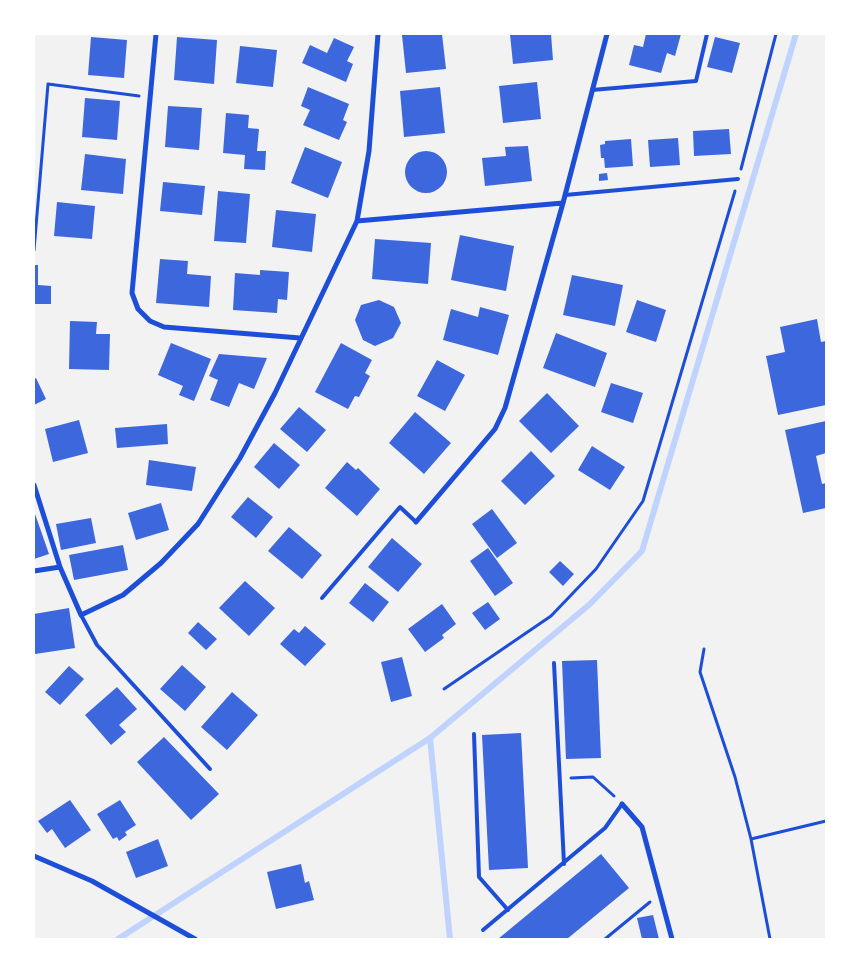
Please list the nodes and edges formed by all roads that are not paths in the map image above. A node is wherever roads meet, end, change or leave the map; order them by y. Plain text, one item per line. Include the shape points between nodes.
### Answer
1 (156, 34) edge
2 (378, 34) edge
3 (607, 34) edge
4 (708, 34) edge
5 (592, 90) junction
6 (738, 179) road end
7 (565, 194) junction
8 (563, 203) junction
9 (357, 221) junction
10 (300, 338) junction
11 (34, 485) edge
12 (416, 522) joint
13 (60, 567) junction
14 (34, 571) edge
15 (322, 598) dead end
16 (81, 615) junction
17 (554, 663) dead end
18 (474, 734) dead end
19 (210, 769) dead end
20 (622, 804) joint
21 (34, 856) edge
22 (564, 864) junction
23 (508, 910) junction
24 (483, 930) dead end
25 (195, 939) edge
26 (672, 939) edge

1 - 10 street via 132,292 138,309 150,321 164,327
2 - 9 street via 369,151
3 - 5 street
4 - 5 lane via 696,81
5 - 7 street
6 - 7 lane
7 - 8 street
8 - 9 street
8 - 12 street via 505,408 495,429
9 - 10 street
10 - 16 street via 240,458 198,524 161,564 123,595
11 - 13 street
12 - 15 lane via 400,508
13 - 14 street
13 - 16 street
16 - 19 lane via 97,645
17 - 22 lane
18 - 23 lane via 479,877
20 - 22 lane via 605,828
20 - 26 street via 642,827
21 - 25 street via 92,880
22 - 23 lane
23 - 24 lane

